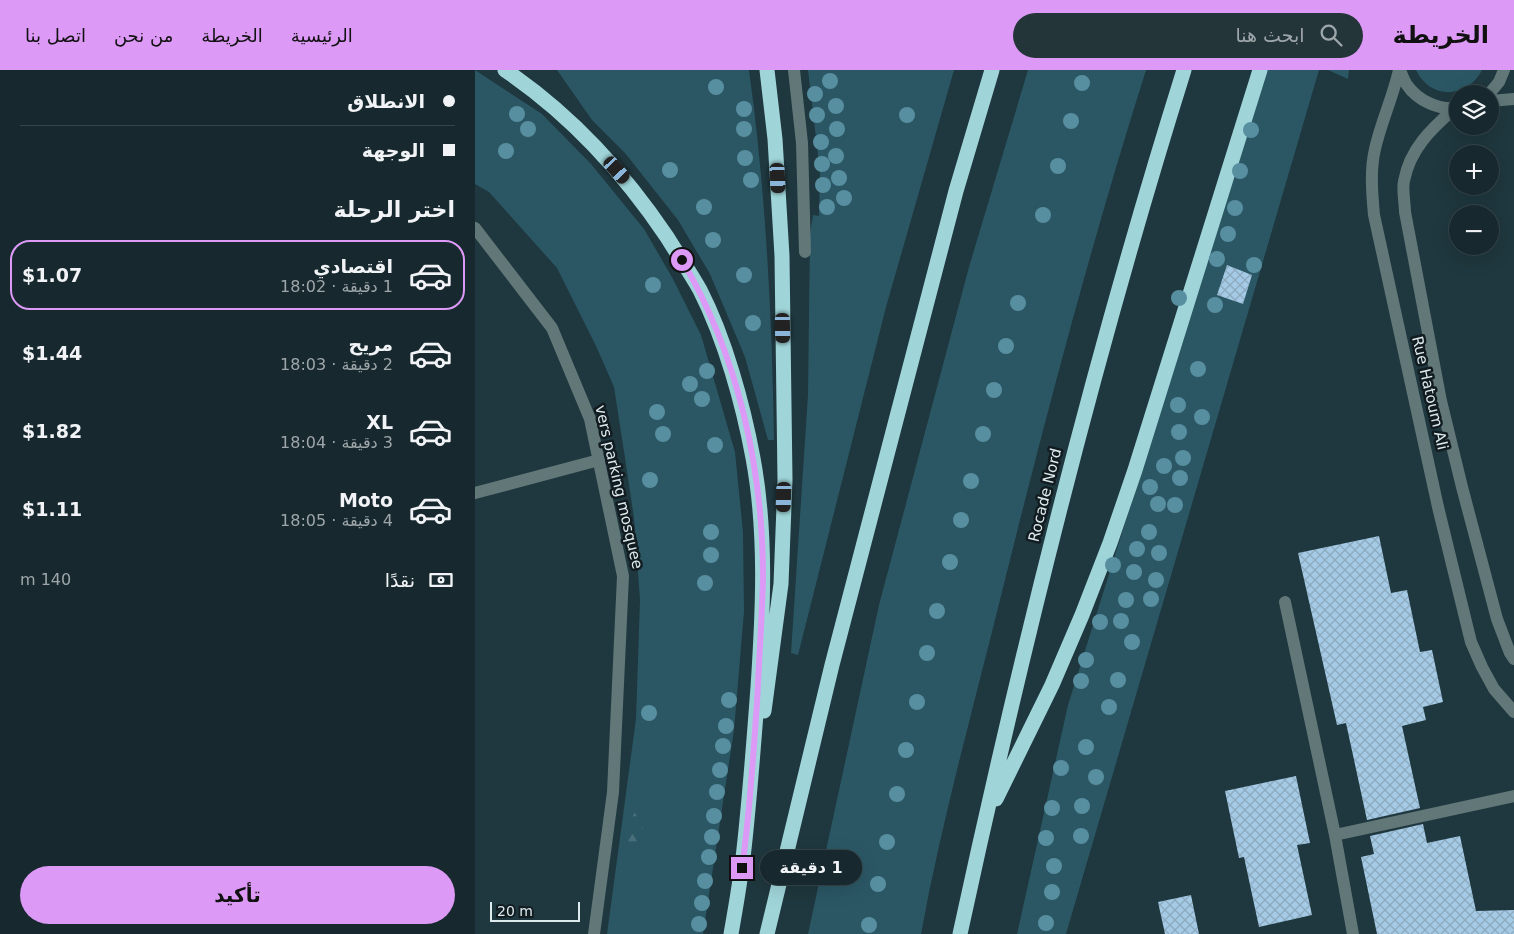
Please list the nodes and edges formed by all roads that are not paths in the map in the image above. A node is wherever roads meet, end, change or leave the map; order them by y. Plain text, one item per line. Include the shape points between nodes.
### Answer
1 (505, 70) edge
2 (767, 70) edge
3 (794, 70) edge
4 (992, 70) edge
5 (1185, 70) edge
6 (1260, 70) edge
7 (1399, 70) edge
8 (1504, 70) edge
9 (1496, 85) edge
10 (1514, 99) edge
11 (1499, 101) edge
12 (1449, 108) edge
13 (1449, 115) edge
14 (475, 228) edge
15 (805, 252) dead end
16 (599, 460) junction
17 (475, 493) edge
18 (1285, 602) dead end
19 (1514, 659) edge
20 (1514, 712) edge
21 (751, 778) junction
22 (1514, 796) edge
23 (985, 820) junction
24 (1335, 835) junction
25 (594, 934) edge
26 (731, 934) edge
27 (767, 934) edge
28 (960, 934) edge
29 (1353, 934) edge

1 - 21 highway via 559,112 628,183 699,290 729,365 754,460 760,511 763,577
2 - 21 highway via 782,256 785,480 781,584 767,697
3 - 15 street via 802,143
4 - 27 highway via 954,200 835,656
5 - 23 highway, Rocade Nord via 1095,374
6 - 23 highway via 1110,543 1052,685
7 - 12 street via 1407,85 1420,98
7 - 20 street, Rue Hatoum Ali via 1374,150 1371,182 1374,215 1471,642 1490,682
8 - 9 street
10 - 11 street
13 - 19 street, Rue Hatoum Ali via 1414,150 1403,182 1405,212 1445,420 1487,586
14 - 16 street, vers parking mosquee via 551,328 590,419
16 - 17 street
16 - 25 street, vers parking mosquee via 623,576 613,792
18 - 24 street
21 - 26 highway
22 - 24 street
23 - 28 highway, Rocade Nord
24 - 29 street

